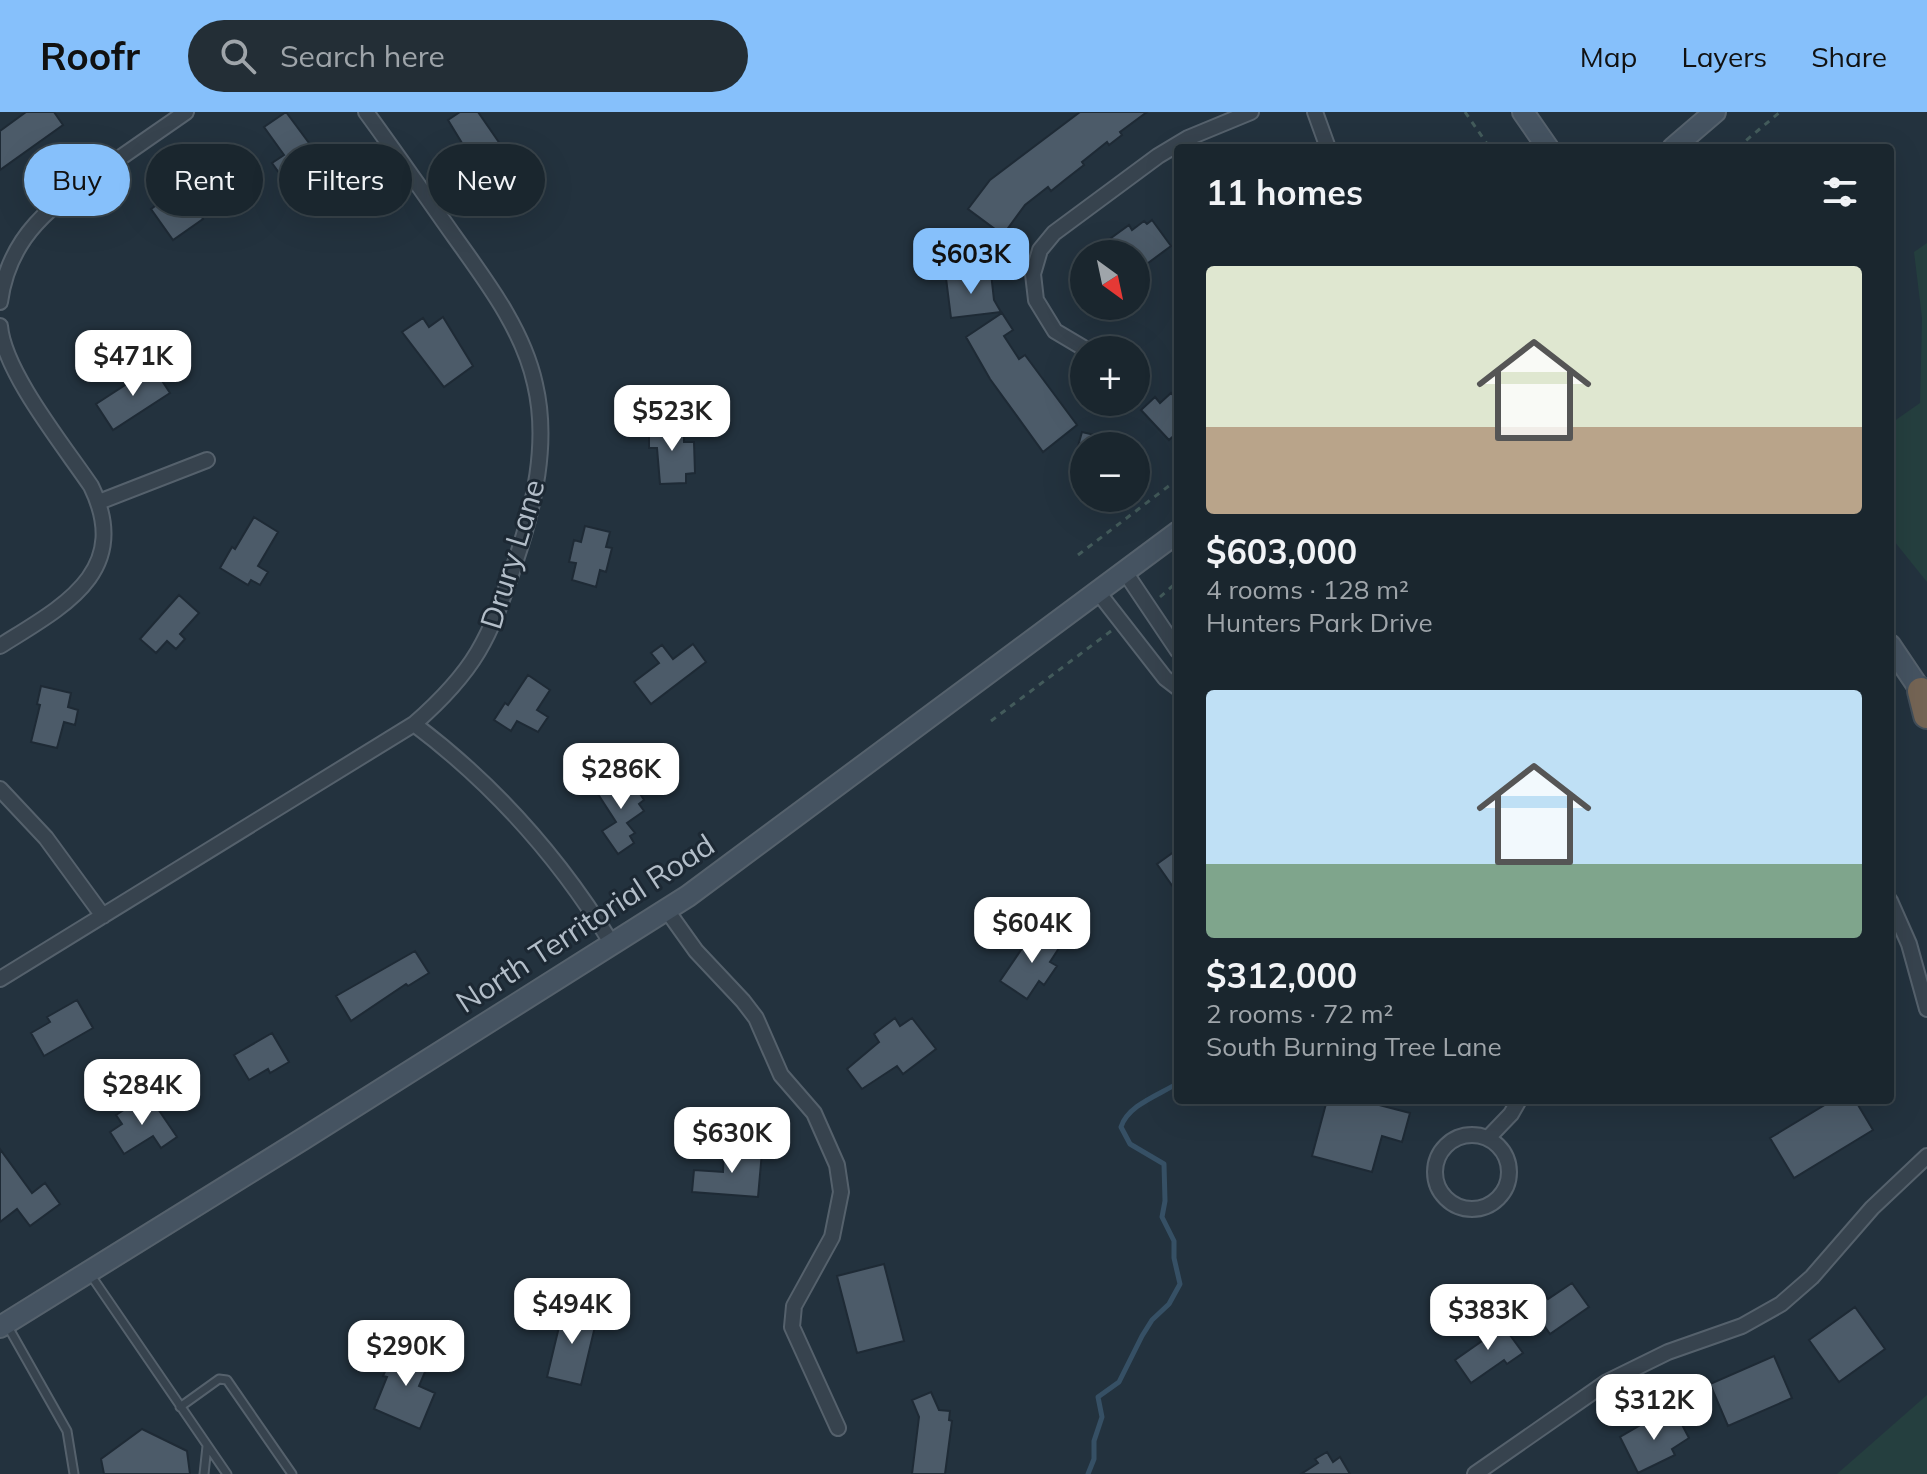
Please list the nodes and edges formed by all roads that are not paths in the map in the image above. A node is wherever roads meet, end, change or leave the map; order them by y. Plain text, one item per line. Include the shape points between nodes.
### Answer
1 (186, 112) edge
2 (366, 112) edge
3 (1251, 112) edge
4 (1315, 112) edge
5 (1523, 112) edge
6 (1715, 112) edge
7 (1178, 144) edge
8 (1327, 144) edge
9 (1545, 144) edge
10 (1678, 144) edge
11 (1174, 146) edge
12 (0, 302) edge
13 (0, 326) edge
14 (1070, 340) edge
15 (207, 460) dead end
16 (99, 502) junction
17 (1174, 535) edge
18 (1125, 572) junction
19 (1098, 592) junction
20 (1174, 645) edge
21 (0, 646) edge
22 (1894, 652) edge
23 (1174, 685) edge
24 (1925, 702) edge
25 (414, 724) junction
26 (0, 789) edge
27 (666, 909) junction
28 (1894, 910) edge
29 (103, 916) junction
30 (612, 944) junction
31 (0, 979) edge
32 (1927, 1009) edge
33 (1517, 1104) edge
34 (1488, 1138) junction
35 (1927, 1156) edge
36 (88, 1272) junction
37 (2, 1322) edge
38 (180, 1407) junction
39 (838, 1428) dead end
40 (207, 1446) junction
41 (74, 1474) edge
42 (204, 1474) edge
43 (227, 1474) edge
44 (292, 1474) edge
45 (1475, 1474) edge

1 - 12 street via 46,212 18,247
2 - 25 street, Drury Lane via 512,324 531,366 539,405 538,476 497,616 472,664
3 - 7 street
4 - 8 street
5 - 9 main road
6 - 10 main road
11 - 14 street via 1054,233 1040,250 1033,274 1036,300 1055,331
13 - 16 street via 17,375
15 - 16 street
16 - 21 street via 103,539 91,576 61,608
17 - 18 main road, North Territorial Road
18 - 19 main road, North Territorial Road
18 - 20 street
19 - 23 street
19 - 27 main road, North Territorial Road
22 - 24 main road
25 - 29 street, Drury Lane
25 - 30 street via 469,768 526,825
26 - 29 street via 46,838
27 - 30 main road, North Territorial Road
27 - 39 street via 756,1018 781,1075 814,1113 837,1165 841,1192 832,1237 794,1306 792,1327
28 - 32 street
29 - 31 street, Drury Lane
30 - 36 main road, North Territorial Road
33 - 34 street
34 - 34 street via 1509,1163 1507,1186 1480,1209 1457,1206 1439,1189 1435,1177 1441,1152 1460,1137
35 - 45 street via 1781,1304 1742,1326 1668,1352 1607,1382
36 - 37 main road, North Territorial Road
36 - 38 lane
37 - 41 lane via 67,1431
38 - 40 lane
38 - 44 lane via 219,1379 227,1380
40 - 42 lane
40 - 43 lane

